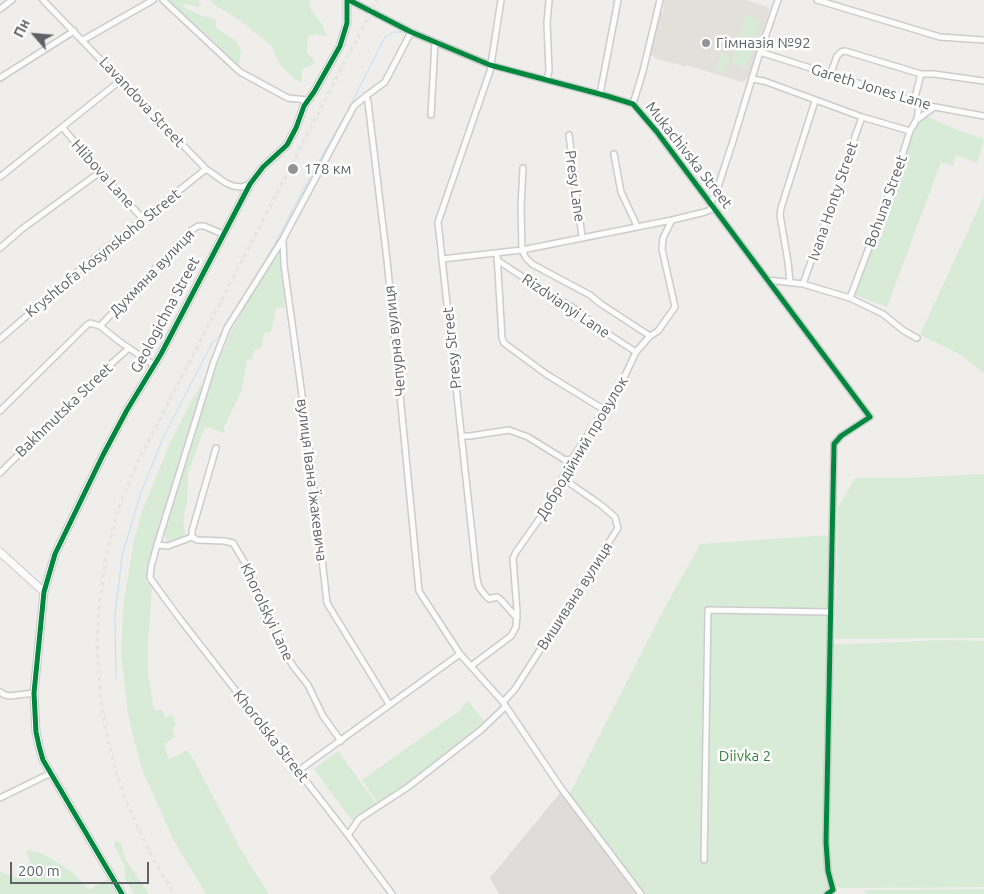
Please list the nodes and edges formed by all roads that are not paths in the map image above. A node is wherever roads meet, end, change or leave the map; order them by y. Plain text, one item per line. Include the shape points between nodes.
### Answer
1 (12, 0) edge
2 (43, 0) edge
3 (153, 0) edge
4 (163, 0) edge
5 (348, 0) edge
6 (501, 0) edge
7 (549, 0) edge
8 (618, 0) edge
9 (660, 0) edge
10 (778, 0) edge
11 (817, 0) edge
12 (0, 9) edge
13 (74, 30) junction
14 (411, 32) junction
15 (83, 40) junction
16 (984, 40) edge
17 (435, 42) junction
18 (760, 52) junction
19 (490, 65) junction
20 (830, 74) junction
21 (921, 74) junction
22 (0, 78) edge
23 (752, 79) junction
24 (121, 80) junction
25 (548, 80) junction
26 (984, 81) edge
27 (600, 94) junction
28 (366, 96) junction
29 (306, 100) junction
30 (815, 100) junction
31 (917, 102) junction
32 (633, 104) junction
33 (934, 107) junction
34 (431, 115) dead end
35 (984, 116) edge
36 (862, 117) junction
37 (918, 119) junction
38 (63, 128) junction
39 (910, 131) junction
40 (569, 135) dead end
41 (614, 154) dead end
42 (523, 168) dead end
43 (206, 169) junction
44 (100, 172) junction
45 (0, 177) edge
46 (250, 184) junction
47 (712, 206) junction
48 (144, 220) junction
49 (672, 220) junction
50 (637, 226) junction
51 (223, 234) junction
52 (582, 237) junction
53 (283, 239) junction
54 (0, 248) edge
55 (522, 250) junction
56 (497, 254) junction
57 (442, 259) junction
58 (496, 260) junction
59 (768, 280) junction
60 (790, 282) junction
61 (803, 284) junction
62 (850, 298) junction
63 (100, 326) junction
64 (650, 336) junction
65 (917, 338) dead end
66 (0, 339) edge
67 (129, 348) junction
68 (636, 352) junction
69 (154, 365) junction
70 (605, 408) junction
71 (0, 411) edge
72 (462, 436) junction
73 (216, 448) dead end
74 (572, 460) junction
75 (0, 472) edge
76 (564, 475) junction
77 (192, 537) junction
78 (157, 546) junction
79 (0, 552) edge
80 (44, 592) junction
81 (831, 612) junction
82 (517, 618) junction
83 (460, 654) junction
84 (471, 666) junction
85 (0, 692) edge
86 (34, 693) junction
87 (390, 704) junction
88 (504, 704) junction
89 (341, 741) junction
90 (298, 771) junction
91 (51, 773) junction
92 (0, 798) edge
93 (348, 835) junction
94 (704, 860) dead end
95 (122, 894) edge
96 (392, 894) edge
97 (641, 894) edge
98 (827, 894) edge

1 - 12 street
2 - 13 street, Lavandova Street
3 - 15 street
4 - 29 street via 240,72 288,98
5 - 14 street, Mukachivska Street
5 - 29 street, Geologichna Street via 344,36 314,92
6 - 19 street, Presy Street
7 - 25 street
8 - 27 street
9 - 32 street
10 - 18 street
11 - 16 street via 940,37
13 - 15 street, Lavandova Street
13 - 22 street
14 - 17 street, Mukachivska Street
14 - 28 street via 385,82
15 - 24 street, Lavandova Street
17 - 19 street, Mukachivska Street
17 - 34 street
18 - 20 street, Gareth Jones Lane
18 - 23 street
19 - 25 street, Mukachivska Street
19 - 57 street, Presy Street via 438,222
20 - 21 street via 837,56 846,51
20 - 31 street, Gareth Jones Lane
21 - 26 street
21 - 31 street, Bohuna Street
23 - 30 street
23 - 47 street
24 - 38 street
24 - 43 street, Lavandova Street
25 - 27 street, Mukachivska Street
27 - 32 street, Mukachivska Street
28 - 53 street via 354,106
28 - 83 street, Чепурна вулиця via 387,260 419,591
29 - 46 street, Geologichna Street via 287,145
30 - 36 street
30 - 60 street via 780,208
31 - 33 street, Gareth Jones Lane
31 - 37 street, Bohuna Street
32 - 47 street, Mukachivska Street
33 - 35 street, Gareth Jones Lane
33 - 37 street
36 - 39 street
36 - 61 street, Ivana Honty Street
37 - 39 street, Bohuna Street
38 - 44 street, Hlibova Lane
38 - 45 street
39 - 62 street, Bohuna Street
40 - 52 street, Presy Lane
41 - 50 street via 621,192
42 - 55 street
43 - 46 street, Lavandova Street via 233,186
43 - 48 street, Kryshtofa Kosynskoho Street
44 - 48 street, Hlibova Lane
44 - 54 street
46 - 51 street, Geologichna Street
47 - 49 street, Presy Lane via 706,212
47 - 59 street, Mukachivska Street
48 - 66 street, Kryshtofa Kosynskoho Street
49 - 50 street, Presy Lane
49 - 64 street, Добродійний провулок via 662,248 675,306 658,331
50 - 52 street, Presy Lane
51 - 63 street, Духмяна вулиця via 204,226 192,230
51 - 69 street, Geologichna Street
52 - 55 street, Presy Lane
53 - 78 street via 227,328
53 - 87 street, вулиця Івана Їжакевича via 327,603
55 - 56 street, Presy Lane
55 - 64 street, Rizdvianyi Lane via 532,264 590,295
56 - 57 street, Presy Lane
56 - 58 street
57 - 72 street, Presy Street
58 - 68 street, Rizdvianyi Lane
58 - 70 street via 504,343 546,374
59 - 60 street
59 - 81 street, Mukachivska Street via 870,417 834,444
60 - 61 street
61 - 62 street
62 - 65 street via 882,314
63 - 67 street
63 - 71 street, Духмяна вулиця via 90,323
64 - 68 street, Добродійний провулок
67 - 69 street
67 - 75 street, Bakhmutska Street
68 - 70 street, Добродійний провулок
69 - 80 street, Geologichna Street via 79,504 55,554
70 - 74 street, Добродійний провулок
72 - 74 street via 509,430 528,437 565,460
72 - 82 street, Presy Street via 477,579 489,598 497,597
73 - 77 street
74 - 76 street, Добродійний провулок
76 - 82 street, Добродійний провулок via 547,508 513,558
76 - 88 street, Вишивана вулиця via 568,482 615,518 618,528
77 - 78 street, Khorolskyi Lane via 168,546
77 - 89 street, Khorolskyi Lane via 233,544 245,563 284,651
78 - 90 street, Khorolska Street via 150,578
79 - 80 street
80 - 86 street, Geologichna Street
81 - 94 street via 708,610
81 - 98 street via 826,842 833,890
82 - 84 street via 511,636
83 - 84 street, Чепурна вулиця
83 - 87 street
84 - 88 street, Чепурна вулиця
85 - 86 street via 5,696
86 - 91 street, Geologichna Street via 37,739
87 - 89 street
88 - 93 street, Вишивана вулиця via 481,730 359,819
88 - 97 street, Чепурна вулиця via 560,788
89 - 90 street
90 - 93 street, Khorolska Street
91 - 92 street
91 - 95 street, Geologichna Street
93 - 96 street, Khorolska Street

